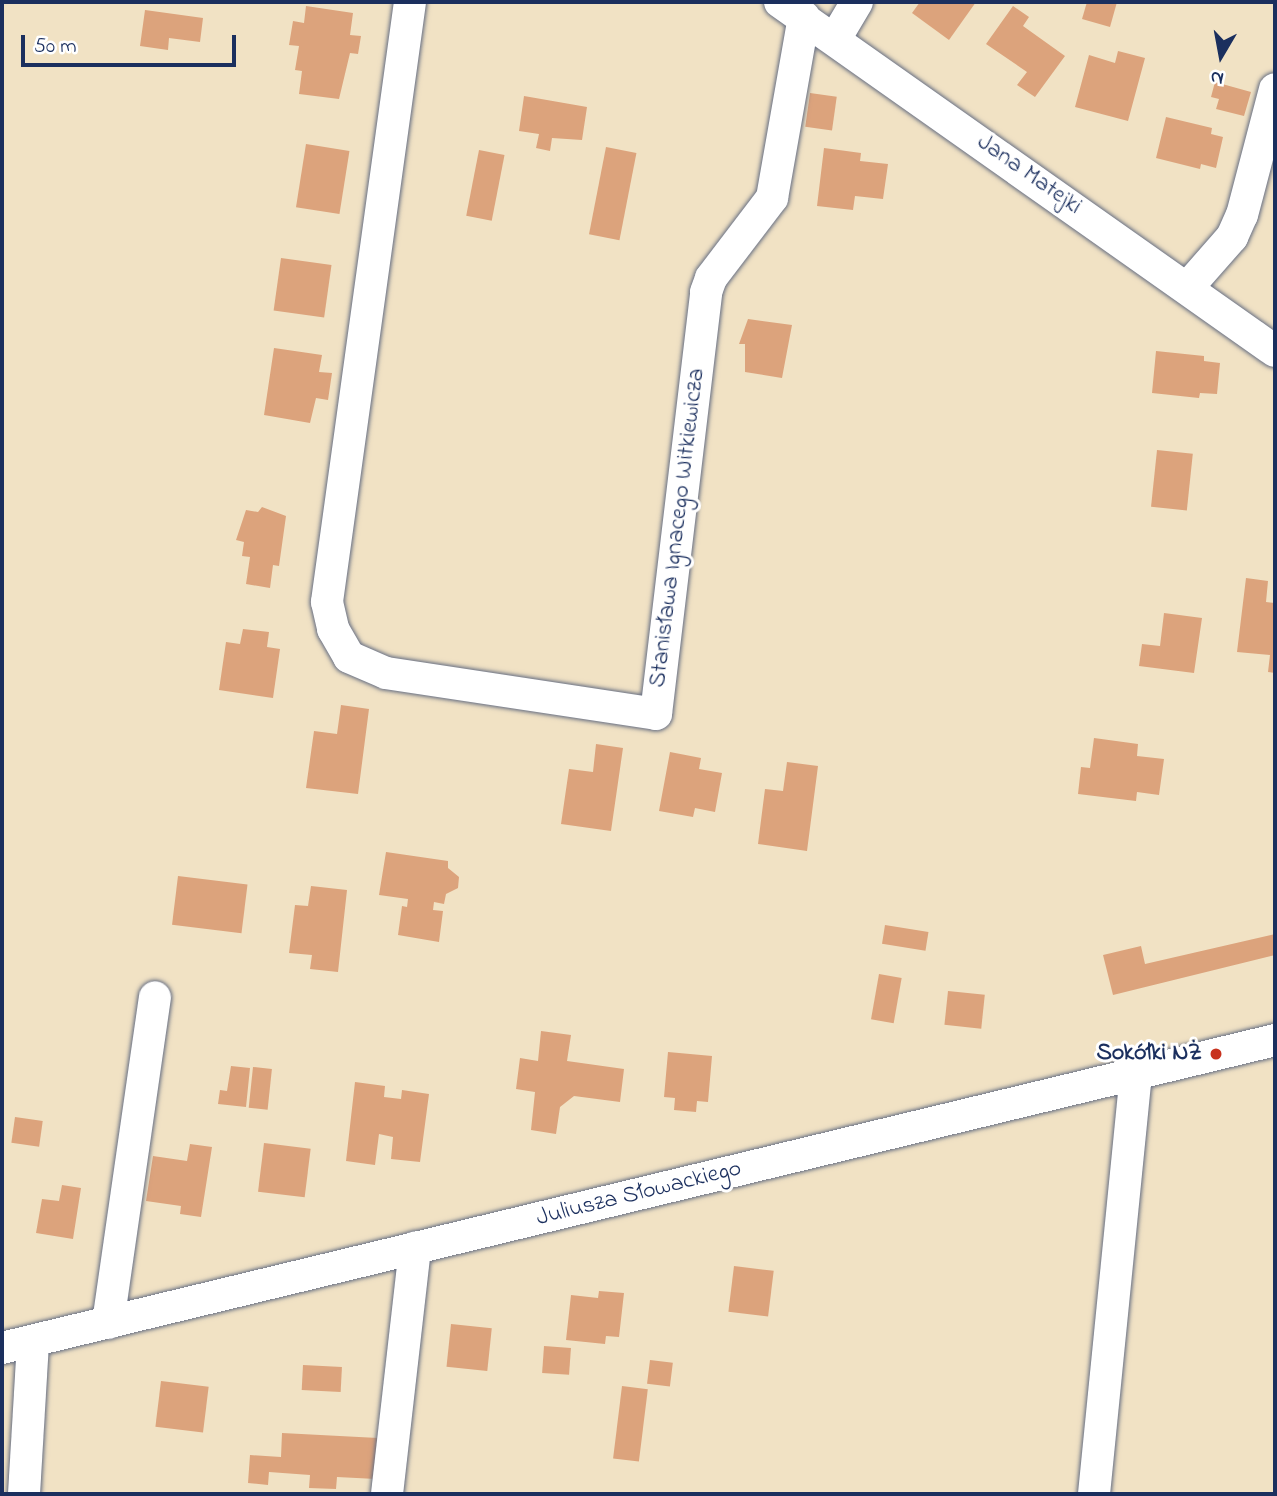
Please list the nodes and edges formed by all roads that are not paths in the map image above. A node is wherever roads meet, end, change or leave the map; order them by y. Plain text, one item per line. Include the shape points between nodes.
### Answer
1 (410, 2) edge
2 (857, 2) edge
3 (792, 10) edge
4 (835, 38) junction
5 (1275, 89) edge
6 (1188, 287) junction
7 (1275, 351) edge
8 (155, 997) dead end
9 (1275, 1040) edge
10 (1136, 1074) junction
11 (415, 1248) junction
12 (108, 1323) junction
13 (33, 1341) junction
14 (2, 1348) edge
15 (24, 1494) edge
16 (387, 1494) edge
17 (1094, 1494) edge

1 - 3 street, Stanisława Ignacego Witkiewicza via 327,602 332,629 349,657 386,673 656,714 706,292 711,278 772,198
2 - 4 street
3 - 4 street, Jana Matejki
4 - 6 street, Jana Matejki
5 - 6 street via 1242,215 1231,237
6 - 7 street, Jana Matejki
8 - 12 street
9 - 10 street, Juliusza Słowackiego
10 - 11 street, Juliusza Słowackiego
10 - 17 street
11 - 12 street, Juliusza Słowackiego
11 - 16 street
12 - 13 street, Juliusza Słowackiego
13 - 14 street, Juliusza Słowackiego
13 - 15 street

